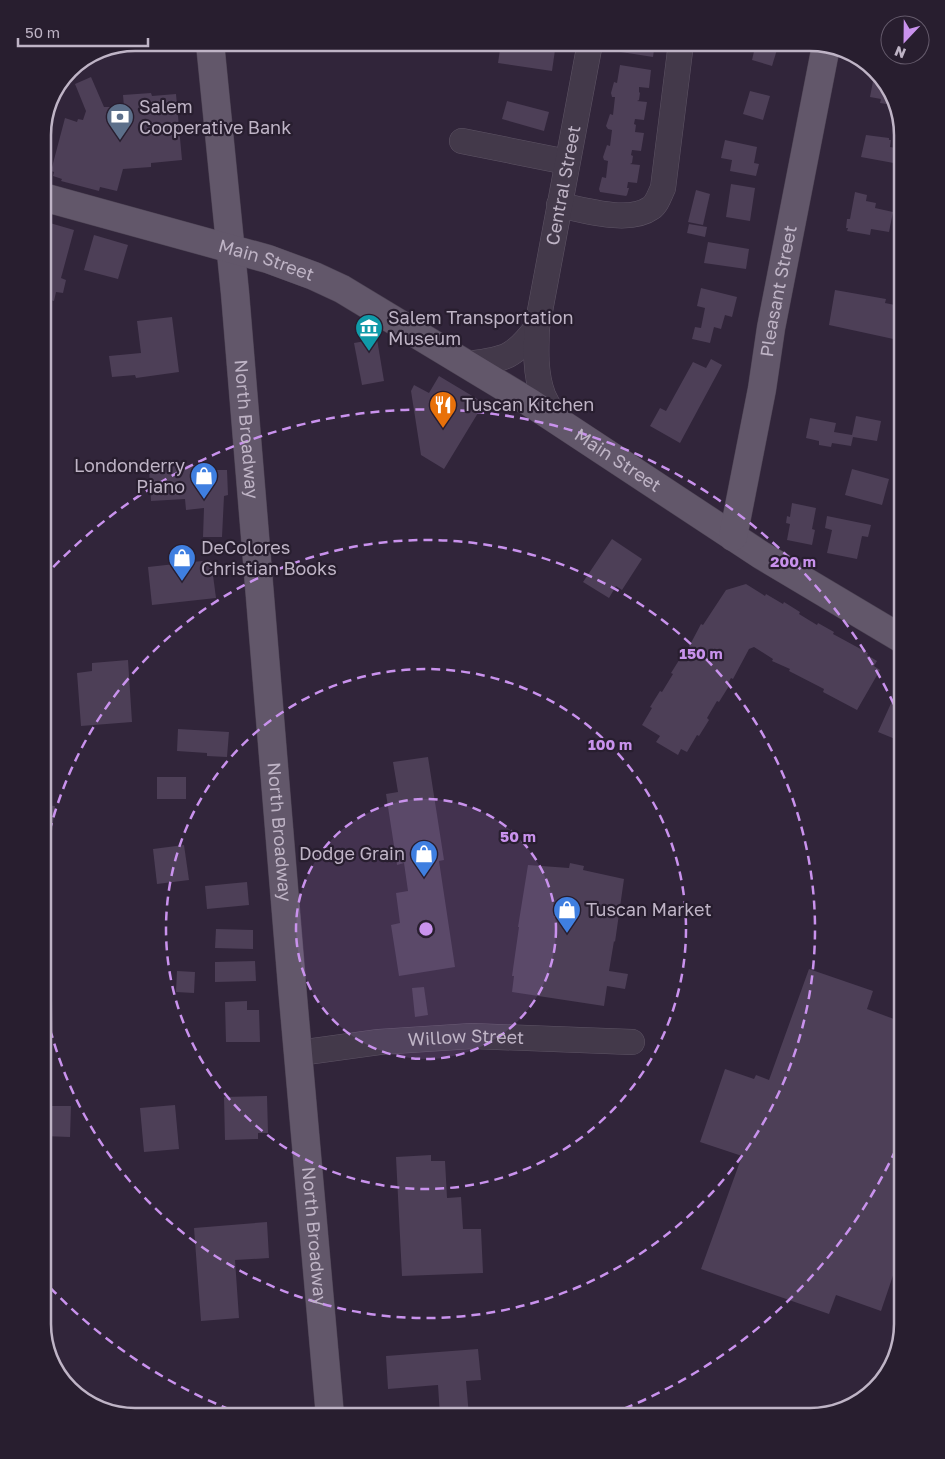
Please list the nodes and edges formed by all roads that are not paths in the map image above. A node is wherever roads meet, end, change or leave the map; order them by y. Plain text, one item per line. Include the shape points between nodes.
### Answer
1 (211, 51) edge
2 (588, 51) edge
3 (680, 51) edge
4 (825, 53) edge
5 (462, 141) dead end
6 (567, 162) junction
7 (51, 199) edge
8 (559, 205) junction
9 (231, 249) junction
10 (537, 327) junction
11 (466, 364) junction
12 (556, 420) junction
13 (733, 537) junction
14 (894, 635) edge
15 (632, 1042) dead end
16 (298, 1053) junction
17 (329, 1408) edge

1 - 9 main road, North Broadway
2 - 6 street, Central Street
3 - 8 street via 663,188 653,207 640,214 623,216
4 - 13 main road, Pleasant Street
5 - 6 street
6 - 8 street, Central Street
7 - 9 main road, Main Street
8 - 10 street, Central Street
9 - 11 main road, Main Street via 291,267 342,289
9 - 16 main road, North Broadway
10 - 11 street, Central Street via 526,342 507,357
10 - 12 street, Central Street via 538,371 543,393
11 - 12 main road, Main Street
12 - 13 main road, Main Street
13 - 14 main road, Main Street
15 - 16 street, Willow Street via 472,1036 379,1042
16 - 17 main road, North Broadway

